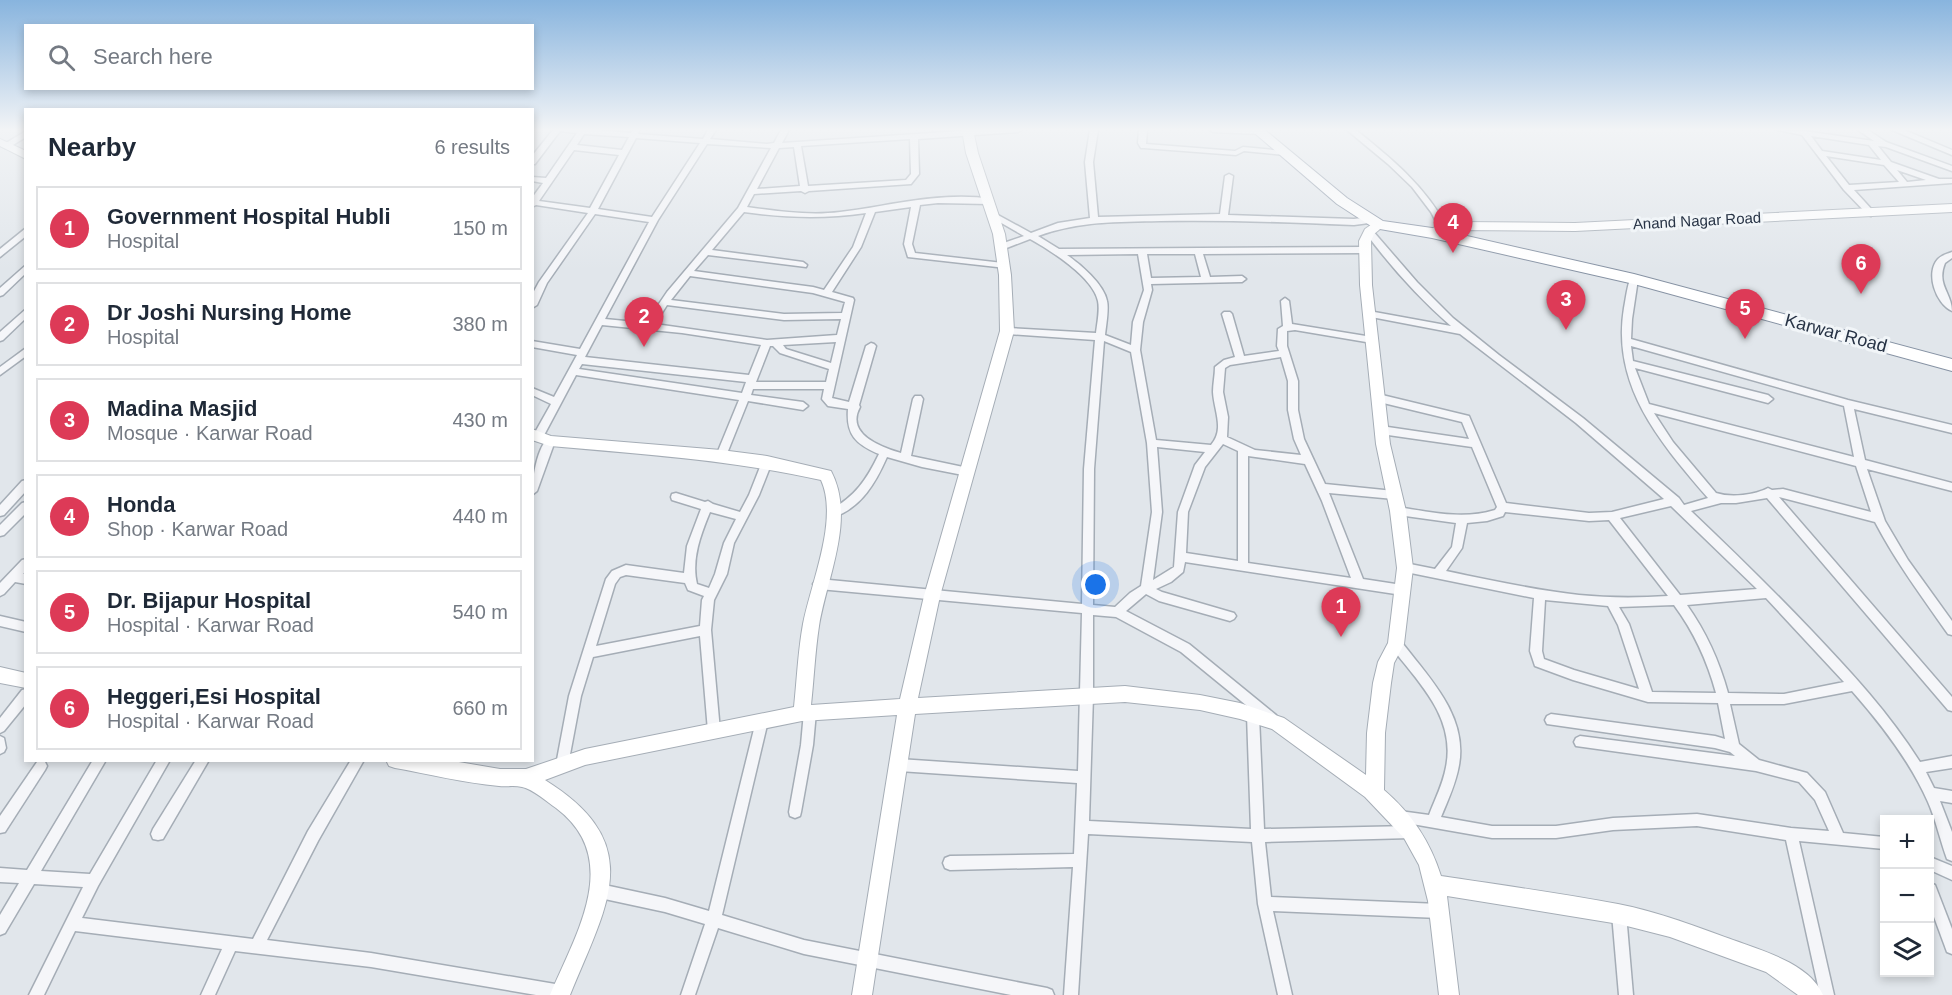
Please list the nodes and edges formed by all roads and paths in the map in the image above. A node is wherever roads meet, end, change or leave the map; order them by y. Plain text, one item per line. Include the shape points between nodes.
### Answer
1 (552, 176) edge
2 (611, 176) edge
3 (683, 176) edge
4 (760, 176) edge
5 (803, 176) edge
6 (913, 176) edge
7 (981, 176) edge
8 (1090, 176) edge
9 (1229, 176) dead end
10 (1313, 176) edge
11 (1405, 176) edge
12 (1837, 176) edge
13 (1898, 176) edge
14 (1923, 176) edge
15 (534, 179) edge
16 (549, 181) junction
17 (1952, 181) edge
18 (1939, 182) junction
19 (1905, 184) junction
20 (1846, 188) junction
21 (806, 191) junction
22 (752, 192) junction
23 (989, 201) junction
24 (534, 202) edge
25 (534, 203) edge
26 (916, 203) junction
27 (1952, 208) edge
28 (742, 210) junction
29 (593, 211) junction
30 (871, 212) junction
31 (1871, 213) junction
32 (1224, 217) junction
33 (995, 218) junction
34 (654, 220) junction
35 (1094, 220) junction
36 (1372, 225) junction
37 (1437, 230) junction
38 (24, 233) edge
39 (1030, 237) junction
40 (1001, 247) junction
41 (1364, 250) junction
42 (1142, 251) junction
43 (1198, 251) junction
44 (706, 252) junction
45 (1057, 252) junction
46 (0, 254) edge
47 (1952, 255) edge
48 (803, 265) dead end
49 (1003, 266) junction
50 (24, 270) edge
51 (688, 273) junction
52 (1242, 279) dead end
53 (1634, 279) junction
54 (1147, 281) junction
55 (1207, 281) junction
56 (0, 293) edge
57 (827, 293) junction
58 (534, 301) edge
59 (1285, 301) dead end
60 (664, 302) junction
61 (1952, 308) edge
62 (24, 314) edge
63 (1227, 314) dead end
64 (1369, 314) junction
65 (847, 316) junction
66 (601, 322) junction
67 (649, 326) junction
68 (1288, 327) junction
69 (1463, 331) junction
70 (1007, 332) junction
71 (1102, 337) junction
72 (0, 338) edge
73 (841, 338) junction
74 (1372, 340) junction
75 (1626, 341) junction
76 (771, 342) junction
77 (534, 345) edge
78 (871, 346) dead end
79 (1135, 350) junction
80 (24, 353) edge
81 (1285, 353) junction
82 (581, 357) junction
83 (1241, 360) junction
84 (1630, 363) junction
85 (1952, 365) edge
86 (833, 368) junction
87 (573, 371) junction
88 (0, 372) edge
89 (750, 382) junction
90 (828, 386) junction
91 (534, 392) edge
92 (744, 398) junction
93 (1378, 398) junction
94 (918, 399) dead end
95 (1768, 399) dead end
96 (556, 402) junction
97 (1848, 404) junction
98 (803, 406) dead end
99 (1646, 406) junction
100 (855, 407) junction
101 (1952, 429) edge
102 (1382, 430) junction
103 (540, 437) edge
104 (1222, 439) junction
105 (1152, 443) junction
106 (1476, 444) junction
107 (1212, 450) junction
108 (1244, 451) junction
109 (884, 453) junction
110 (721, 456) junction
111 (905, 458) junction
112 (1308, 460) junction
113 (767, 462) junction
114 (1861, 462) junction
115 (968, 472) junction
116 (534, 478) edge
117 (24, 486) edge
118 (1952, 487) edge
119 (1321, 488) junction
120 (1768, 492) junction
121 (1394, 495) junction
122 (676, 496) dead end
123 (1718, 500) junction
124 (708, 505) junction
125 (1679, 505) junction
126 (1502, 507) junction
127 (24, 508) edge
128 (1398, 511) junction
129 (0, 512) edge
130 (834, 513) junction
131 (1612, 516) junction
132 (742, 517) junction
133 (1462, 519) junction
134 (1880, 519) junction
135 (0, 532) edge
136 (1181, 557) junction
137 (24, 565) edge
138 (1243, 567) junction
139 (1405, 568) junction
140 (1438, 573) junction
141 (13, 577) junction
142 (24, 579) edge
143 (690, 579) junction
144 (1358, 582) junction
145 (819, 584) junction
146 (1146, 588) junction
147 (0, 591) edge
148 (1402, 591) junction
149 (711, 593) junction
150 (1768, 593) junction
151 (1540, 594) junction
152 (932, 596) junction
153 (1679, 601) junction
154 (1611, 602) junction
155 (1089, 608) junction
156 (1118, 612) junction
157 (1230, 616) dead end
158 (0, 621) edge
159 (24, 627) edge
160 (705, 630) junction
161 (1952, 630) edge
162 (1396, 644) junction
163 (588, 653) junction
164 (0, 675) edge
165 (24, 681) edge
166 (1855, 685) junction
167 (1947, 692) edge
168 (1087, 696) junction
169 (24, 697) edge
170 (1648, 697) junction
171 (1722, 698) junction
172 (1952, 706) edge
173 (907, 708) junction
174 (806, 712) junction
175 (1253, 715) junction
176 (1551, 720) dead end
177 (762, 721) junction
178 (1274, 721) junction
179 (0, 727) edge
180 (714, 731) junction
181 (0, 742) edge
182 (1580, 742) dead end
183 (1733, 747) junction
184 (0, 748) edge
185 (99, 762) edge
186 (163, 762) edge
187 (202, 762) edge
188 (357, 762) edge
189 (413, 762) edge
190 (1952, 762) edge
191 (439, 765) edge
192 (562, 765) junction
193 (899, 765) junction
194 (1756, 765) junction
195 (41, 766) dead end
196 (1917, 768) junction
197 (1084, 777) junction
198 (526, 778) junction
199 (1375, 792) junction
200 (1932, 794) junction
201 (1952, 797) edge
202 (795, 812) dead end
203 (1400, 817) junction
204 (1433, 822) junction
205 (0, 827) edge
206 (1082, 827) junction
207 (1411, 832) junction
208 (158, 834) dead end
209 (1791, 834) junction
210 (1258, 836) junction
211 (1838, 837) junction
212 (1880, 842) edge
213 (1952, 854) edge
214 (1080, 860) junction
215 (950, 863) dead end
216 (1934, 866) edge
217 (1952, 873) edge
218 (0, 874) edge
219 (30, 877) junction
220 (93, 881) junction
221 (1436, 885) junction
222 (600, 891) junction
223 (1934, 902) edge
224 (1265, 904) junction
225 (1438, 911) junction
226 (1619, 914) junction
227 (714, 919) junction
228 (72, 924) junction
229 (0, 928) edge
230 (232, 942) junction
231 (257, 945) junction
232 (1952, 947) edge
233 (868, 958) junction
234 (561, 993) edge
235 (36, 995) edge
236 (208, 995) edge
237 (688, 995) edge
238 (862, 995) edge
239 (1047, 995) edge
240 (1071, 995) edge
241 (1285, 995) edge
242 (1449, 995) edge
243 (1626, 995) edge
244 (1813, 995) edge
245 (1827, 995) edge

1 - 16 street
2 - 29 street
3 - 34 street
4 - 22 street
5 - 21 street
6 - 21 street via 908,182
7 - 23 street
8 - 35 street
9 - 32 street
10 - 36 highway, Karwar Road
11 - 37 street via 1434,208
12 - 20 street
13 - 19 street
14 - 18 street
15 - 16 street
16 - 24 street
17 - 18 street
18 - 19 street
19 - 20 street
20 - 31 street
21 - 22 street
22 - 28 street
23 - 26 street
23 - 33 street
25 - 29 street
26 - 30 street
26 - 49 street via 908,244 911,255
27 - 31 street, Anand Nagar Road
28 - 30 street via 810,216
28 - 44 street
29 - 34 street
29 - 58 street
30 - 57 street via 857,247
31 - 37 street, Anand Nagar Road
32 - 35 street
32 - 36 street
33 - 39 street
33 - 40 street
34 - 66 street
35 - 39 street via 1058,226
36 - 37 highway, Karwar Road
36 - 41 street
36 - 69 street via 1440,311
37 - 53 highway, Karwar Road
38 - 46 street
39 - 40 street
39 - 45 street
40 - 49 street
41 - 43 street
41 - 64 street
42 - 43 street
42 - 45 street
42 - 54 street
43 - 55 street
44 - 48 street
44 - 51 street
45 - 71 street via 1099,290 1103,301
47 - 61 street via 1943,259 1938,272 1943,299
49 - 70 street
50 - 56 street
51 - 57 street
51 - 60 street
52 - 55 street
53 - 75 street
53 - 85 highway, Karwar Road
54 - 55 street
54 - 79 street
57 - 65 street via 850,300
59 - 68 street
60 - 65 street via 776,317
60 - 67 street
62 - 72 street
63 - 83 street
64 - 69 street
64 - 74 street
65 - 73 street
66 - 67 street
66 - 82 street
67 - 76 street
68 - 74 street
68 - 81 street via 1281,334
69 - 125 street via 1566,409
70 - 71 street
70 - 115 street
71 - 79 street
71 - 155 street via 1089,469
73 - 76 street
73 - 86 street
74 - 93 street
75 - 84 street
75 - 97 street
76 - 86 street via 783,351
76 - 89 street
77 - 82 street
78 - 100 street
79 - 105 street
80 - 88 street
81 - 83 street
81 - 112 street via 1293,381 1299,439
82 - 87 street
82 - 89 street
83 - 104 street via 1223,363 1218,372
84 - 95 street
84 - 99 street
86 - 90 street
87 - 92 street
87 - 96 street
89 - 90 street
89 - 92 street
90 - 100 street via 828,401
91 - 96 street
92 - 98 street
92 - 110 street
93 - 102 street
93 - 106 street via 1461,416 1469,424
94 - 111 street
96 - 103 street
97 - 101 street
97 - 114 street
99 - 114 street
99 - 123 street via 1668,444
100 - 109 street via 853,428 857,435
102 - 106 street
102 - 121 street
103 - 110 street
103 - 116 street
104 - 107 street
104 - 108 street
105 - 107 street
105 - 146 street via 1157,512
106 - 126 street
107 - 136 street via 1200,465 1183,512
108 - 112 street
108 - 138 street
109 - 111 street
109 - 130 street via 864,493
110 - 113 street
111 - 115 street
112 - 119 street
113 - 130 street via 826,475 832,482
113 - 132 street
114 - 118 street
114 - 134 street
115 - 152 street
117 - 129 street
119 - 121 street
119 - 144 street
120 - 123 street
120 - 134 street via 1795,495
120 - 167 street
121 - 128 street
122 - 124 street
123 - 125 street
124 - 132 street
124 - 143 street via 693,540
125 - 131 street
125 - 150 street
126 - 131 street
126 - 133 street via 1493,516
127 - 135 street
128 - 133 street
128 - 139 street
130 - 145 street
131 - 153 street
132 - 149 street
133 - 140 street via 1457,548
134 - 161 street via 1899,554
136 - 138 street
136 - 146 street via 1179,569 1170,578
137 - 141 street
138 - 144 street
139 - 140 street
139 - 148 street
140 - 151 street
141 - 142 street
141 - 147 street
143 - 149 street via 692,587
143 - 163 street via 626,570 616,574
144 - 148 street
145 - 152 street
145 - 174 street via 811,626
146 - 156 street
146 - 157 street via 1159,596
148 - 162 street
149 - 160 street
150 - 153 street
150 - 166 street
151 - 154 street
151 - 170 street via 1536,651 1539,662
152 - 155 street
152 - 173 street
153 - 154 street
153 - 171 street via 1704,642
154 - 170 street via 1623,624
155 - 156 street
155 - 168 street
156 - 178 street via 1185,648
158 - 159 street
160 - 163 street
160 - 180 street
162 - 199 street via 1386,662 1382,683
162 - 204 street via 1442,705 1452,728 1455,753 1451,776
163 - 192 street
164 - 165 street
166 - 171 street via 1784,699
166 - 196 street
167 - 172 street
168 - 173 street
168 - 175 street via 1153,696
168 - 197 street
169 - 179 street
170 - 171 street
171 - 183 street
173 - 174 street
173 - 193 street
174 - 177 street
174 - 202 street via 807,745
175 - 178 street
175 - 210 street
176 - 183 street
177 - 180 street
177 - 227 street
178 - 199 street
180 - 192 street
181 - 184 street
182 - 194 street
183 - 194 street
185 - 219 street
186 - 220 street
187 - 208 street
188 - 231 street via 312,836
189 - 191 street
190 - 196 street
191 - 198 street via 500,778
192 - 198 street
193 - 197 street
193 - 233 street
194 - 211 street via 1803,777 1812,784
195 - 205 street
196 - 200 street
197 - 206 street
198 - 222 street via 574,810 588,826 601,866
199 - 203 street
200 - 201 street
200 - 213 street
203 - 204 street
203 - 207 street
204 - 209 street via 1492,832 1556,832 1613,824 1696,820
206 - 210 street
206 - 214 street
207 - 210 street
207 - 221 street
209 - 211 street
209 - 245 street
210 - 224 street
211 - 212 street
214 - 215 street
214 - 240 street
216 - 217 street
218 - 219 street
219 - 220 street
219 - 229 street
220 - 228 street
221 - 225 street
221 - 226 street
222 - 227 street
222 - 234 street
223 - 232 street
224 - 225 street
224 - 241 street
225 - 242 street
226 - 243 street
226 - 244 street via 1670,927 1772,964
227 - 233 street via 804,947
227 - 237 street
228 - 230 street
228 - 235 street
230 - 231 street
230 - 236 street
231 - 234 street
233 - 238 street
233 - 239 street

